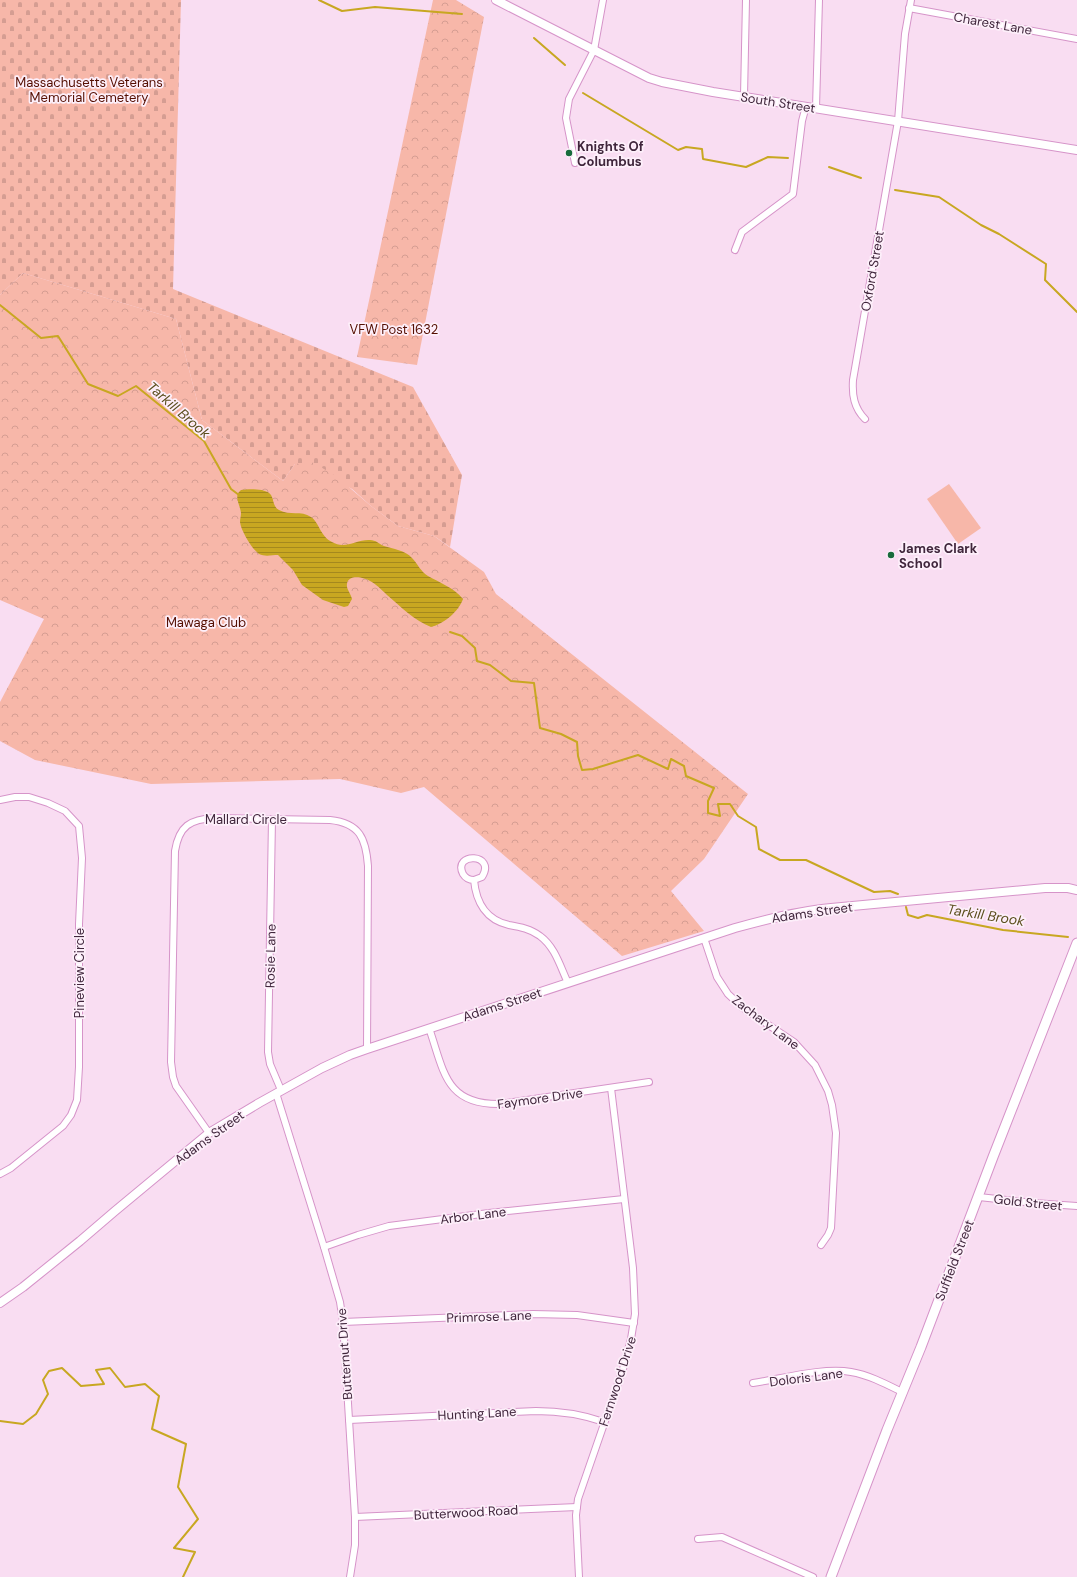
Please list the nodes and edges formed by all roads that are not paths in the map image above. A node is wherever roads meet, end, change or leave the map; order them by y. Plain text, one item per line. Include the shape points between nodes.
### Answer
1 (496, 0) edge
2 (603, 0) edge
3 (746, 0) edge
4 (819, 0) edge
5 (911, 0) edge
6 (909, 8) junction
7 (1077, 38) edge
8 (594, 50) junction
9 (744, 96) junction
10 (806, 106) junction
11 (816, 108) junction
12 (898, 121) junction
13 (1077, 150) edge
14 (575, 163) dead end
15 (735, 250) dead end
16 (865, 419) dead end
17 (0, 800) edge
18 (272, 819) junction
19 (474, 880) dead end
20 (1077, 890) edge
21 (704, 938) junction
22 (1077, 943) edge
23 (568, 983) junction
24 (429, 1028) junction
25 (367, 1049) junction
26 (649, 1082) dead end
27 (611, 1088) junction
28 (279, 1091) junction
29 (210, 1133) junction
30 (0, 1174) edge
31 (979, 1197) junction
32 (624, 1199) junction
33 (1077, 1206) edge
34 (821, 1245) dead end
35 (324, 1247) junction
36 (0, 1303) edge
37 (343, 1322) junction
38 (634, 1323) junction
39 (753, 1384) dead end
40 (902, 1392) junction
41 (348, 1420) junction
42 (604, 1422) junction
43 (577, 1507) junction
44 (355, 1517) junction
45 (698, 1539) dead end
46 (350, 1577) edge
47 (579, 1577) edge
48 (813, 1577) edge
49 (831, 1577) edge

1 - 8 street, South Street
2 - 8 street
3 - 9 street
4 - 11 street
5 - 6 street, Oxford Street
6 - 7 street, Charest Lane
6 - 12 street, Oxford Street
8 - 9 street, South Street via 655,80
8 - 14 street via 569,99 566,118
9 - 10 street, South Street
10 - 11 street, South Street
10 - 15 street via 793,194 742,232
11 - 12 street, South Street
12 - 13 street, South Street
12 - 16 street, Oxford Street via 853,380 854,401
17 - 30 street, Pineview Circle via 29,797 65,811 79,826 82,858 77,1100 63,1126
18 - 25 street, Mallard Circle via 337,820 350,825 362,836 368,866
18 - 28 street, Rosie Lane via 268,1052
18 - 29 street, Mallard Circle via 198,819 182,830 176,844 170,1043 172,1070 176,1086
19 - 23 street via 478,901 487,914 503,923 528,929 542,937 555,953
20 - 21 street, Adams Street via 1045,888 799,911
21 - 23 street, Adams Street
21 - 34 street, Zachary Lane via 717,977 728,994 743,1008 794,1042 815,1065 828,1091 836,1133 831,1228
22 - 31 main road, Suffield Street
23 - 24 street, Adams Street
24 - 25 street, Adams Street
24 - 27 street, Faymore Drive via 448,1081 458,1094 471,1101 500,1104
25 - 28 street, Adams Street via 322,1068
26 - 27 street, Faymore Drive
27 - 32 street, Fernwood Drive
28 - 29 street, Adams Street
28 - 35 street, Butternut Drive
29 - 36 street, Adams Street via 80,1241
31 - 33 street, Gold Street
31 - 40 main road, Suffield Street
32 - 35 street, Arbor Lane via 389,1226
32 - 38 street, Fernwood Drive via 634,1287
35 - 37 street, Butternut Drive via 340,1302
37 - 38 street, Primrose Lane via 533,1314
37 - 41 street, Butternut Drive
38 - 42 street, Fernwood Drive via 623,1368
39 - 40 street, Doloris Lane via 838,1371 871,1378
40 - 49 main road, Suffield Street
41 - 42 street, Hunting Lane via 536,1410 573,1413
41 - 44 street, Butternut Drive
42 - 43 street, Fernwood Drive
43 - 44 street, Butterwood Road
43 - 47 street, Fernwood Drive
44 - 46 street, Butternut Drive via 356,1545
45 - 48 street via 722,1537

